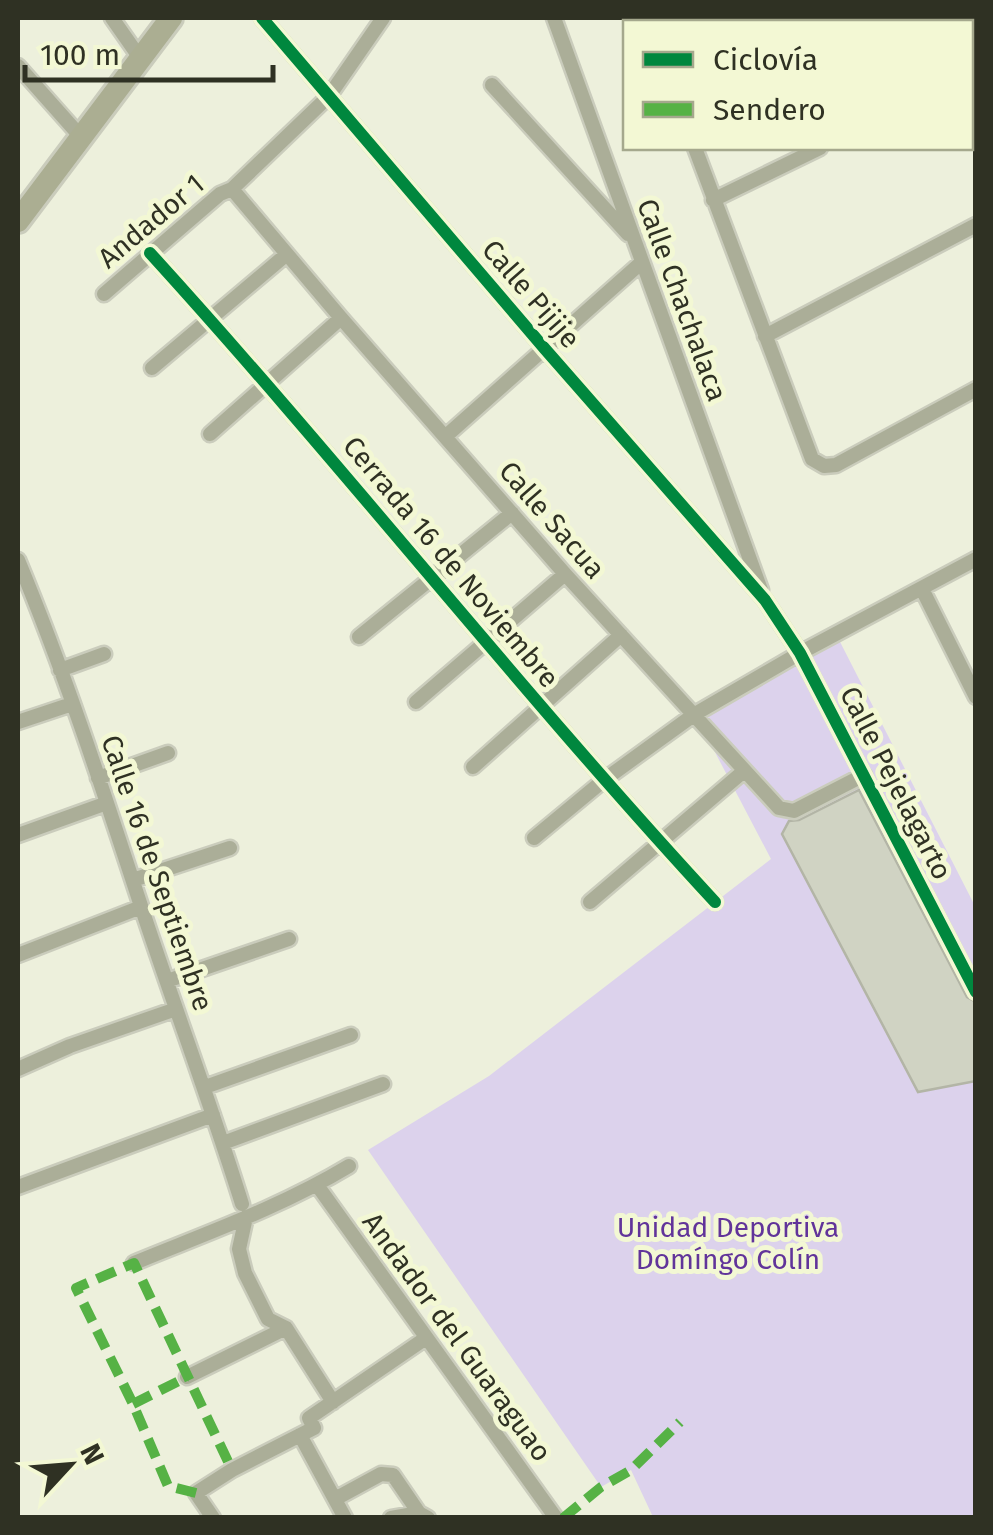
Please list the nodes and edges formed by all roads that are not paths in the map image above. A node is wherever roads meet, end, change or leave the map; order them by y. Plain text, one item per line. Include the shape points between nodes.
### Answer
1 (112, 18) edge
2 (170, 18) edge
3 (262, 18) edge
4 (383, 18) edge
5 (554, 18) edge
6 (140, 58) junction
7 (18, 66) edge
8 (492, 85) dead end
9 (330, 96) junction
10 (80, 137) junction
11 (696, 150) edge
12 (816, 150) edge
13 (232, 189) junction
14 (713, 200) junction
15 (18, 221) edge
16 (976, 225) edge
17 (632, 238) junction
18 (150, 253) junction
19 (287, 254) junction
20 (642, 262) junction
21 (104, 294) dead end
22 (341, 318) junction
23 (211, 320) junction
24 (766, 336) junction
25 (545, 349) junction
26 (152, 368) dead end
27 (266, 384) junction
28 (976, 390) edge
29 (210, 434) dead end
30 (446, 436) junction
31 (512, 512) junction
32 (976, 559) edge
33 (18, 560) edge
34 (565, 574) junction
35 (433, 578) junction
36 (922, 589) junction
37 (25, 600) edge
38 (765, 600) junction
39 (621, 636) junction
40 (358, 637) dead end
41 (485, 640) junction
42 (800, 653) junction
43 (104, 654) dead end
44 (60, 670) junction
45 (976, 697) edge
46 (416, 702) dead end
47 (72, 704) junction
48 (541, 706) junction
49 (695, 714) junction
50 (18, 722) edge
51 (168, 753) dead end
52 (472, 768) dead end
53 (744, 771) junction
54 (864, 775) junction
55 (98, 778) junction
56 (604, 780) junction
57 (107, 804) junction
58 (18, 835) edge
59 (534, 838) dead end
60 (660, 842) junction
61 (230, 848) dead end
62 (133, 880) junction
63 (590, 902) dead end
64 (715, 902) dead end
65 (141, 906) junction
66 (289, 940) dead end
67 (18, 955) edge
68 (166, 981) junction
69 (976, 992) edge
70 (176, 1009) junction
71 (351, 1035) dead end
72 (18, 1069) edge
73 (382, 1084) dead end
74 (205, 1088) junction
75 (213, 1116) junction
76 (223, 1144) junction
77 (349, 1166) dead end
78 (317, 1186) junction
79 (18, 1187) edge
80 (244, 1210) junction
81 (134, 1263) dead end
82 (286, 1328) junction
83 (426, 1338) junction
84 (187, 1377) dead end
85 (333, 1402) junction
86 (300, 1435) junction
87 (335, 1499) junction
88 (423, 1515) edge
89 (213, 1518) edge
90 (344, 1518) edge
91 (390, 1518) edge
92 (556, 1518) edge

1 - 6 street
2 - 6 main road
3 - 9 street, Calle Pijije
4 - 9 street, Andador 1
5 - 17 street, Calle Chachalaca
6 - 10 main road
7 - 10 street
8 - 17 street
9 - 13 street, Andador 1
9 - 25 street, Calle Pijije
10 - 15 main road
11 - 14 street
12 - 14 street
13 - 18 street, Andador 1
13 - 19 street, Calle Sacua
14 - 24 street
16 - 24 street
17 - 20 street, Calle Chachalaca
18 - 21 street, Andador 1
18 - 23 street, Cerrada 16 de Noviembre
19 - 22 street, Calle Sacua
19 - 23 street
20 - 25 street
20 - 38 street, Calle Chachalaca
22 - 27 street
22 - 30 street, Calle Sacua
23 - 26 street
23 - 27 street, Cerrada 16 de Noviembre
24 - 28 street via 812,459 824,466
25 - 30 street
25 - 38 street, Calle Pijije
27 - 29 street
27 - 35 street, Cerrada 16 de Noviembre
30 - 31 street, Calle Sacua
31 - 34 street, Calle Sacua
31 - 35 street
32 - 36 street
33 - 37 street, Calle 16 de Septiembre
34 - 39 street, Calle Sacua
34 - 41 street
35 - 40 street
35 - 41 street, Cerrada 16 de Noviembre
36 - 42 street
36 - 45 street
37 - 44 street, Calle 16 de Septiembre
38 - 42 street, Calle Pejelagarto
39 - 48 street
39 - 49 street, Calle Sacua
41 - 46 street
41 - 48 street, Cerrada 16 de Noviembre
42 - 49 street
42 - 54 street, Calle Pejelagarto
43 - 44 street
44 - 47 street, Calle 16 de Septiembre
47 - 50 street
47 - 55 street, Calle 16 de Septiembre
48 - 52 street
48 - 56 street, Cerrada 16 de Noviembre
49 - 53 street, Calle Sacua
49 - 56 street
51 - 55 street
53 - 54 street, Calle Sacua via 786,811
53 - 60 street
54 - 69 street, Calle Pejelagarto
55 - 57 street, Calle 16 de Septiembre
56 - 59 street
56 - 60 street, Cerrada 16 de Noviembre
57 - 58 street
57 - 62 street, Calle 16 de Septiembre
60 - 63 street
60 - 64 street, Cerrada 16 de Noviembre
61 - 62 street
62 - 65 street, Calle 16 de Septiembre
65 - 67 street
65 - 68 street, Calle 16 de Septiembre
66 - 68 street
68 - 70 street, Calle 16 de Septiembre
70 - 72 street
70 - 74 street, Calle 16 de Septiembre
71 - 74 street
73 - 76 street
74 - 75 street, Calle 16 de Septiembre
75 - 76 street, Calle 16 de Septiembre
75 - 79 street
76 - 80 street, Calle 16 de Septiembre
77 - 78 street
78 - 80 street
78 - 83 street, Andador del Guaraguao
80 - 81 street
80 - 82 street via 239,1249 245,1273 268,1319
82 - 84 street
82 - 85 street
83 - 85 street
83 - 92 street, Andador del Guaraguao
85 - 86 street via 308,1418 314,1428
86 - 87 street
86 - 89 street via 196,1493
87 - 88 street via 381,1474 393,1475
87 - 90 street
88 - 91 street

